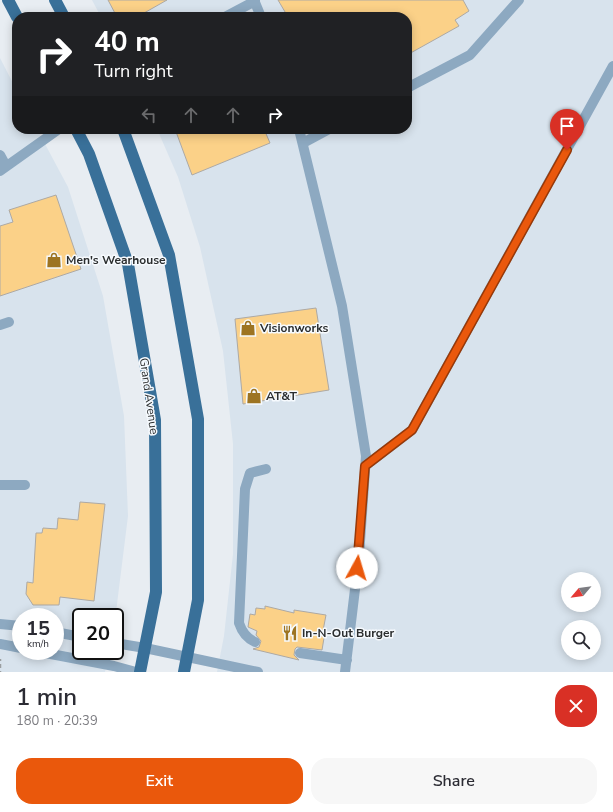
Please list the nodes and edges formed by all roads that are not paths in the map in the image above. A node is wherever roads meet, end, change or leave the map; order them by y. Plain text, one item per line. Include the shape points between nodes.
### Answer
1 (8, 0) edge
2 (55, 0) edge
3 (255, 0) edge
4 (519, 0) edge
5 (14, 12) edge
6 (61, 12) edge
7 (234, 12) edge
8 (259, 12) edge
9 (613, 66) edge
10 (412, 85) edge
11 (53, 134) edge
12 (79, 134) edge
13 (125, 134) edge
14 (300, 134) edge
15 (320, 134) edge
16 (303, 143) junction
17 (0, 155) edge
18 (3, 168) edge
19 (365, 466) junction
20 (266, 469) dead end
21 (0, 485) edge
22 (25, 485) dead end
23 (0, 624) edge
24 (12, 625) edge
25 (255, 642) dead end
26 (0, 644) edge
27 (124, 644) edge
28 (12, 646) edge
29 (145, 648) junction
30 (300, 653) dead end
31 (64, 657) edge
32 (187, 657) junction
33 (346, 660) junction
34 (136, 672) edge
35 (140, 672) edge
36 (184, 672) edge
37 (258, 672) edge
38 (345, 672) edge

1 - 5 main road
2 - 6 main road
3 - 7 lane
3 - 8 lane
4 - 10 lane via 470,55
9 - 19 lane via 412,430
11 - 18 lane
12 - 29 main road, Grand Avenue via 89,154 128,264 155,420 156,592
13 - 32 main road via 168,255 198,419 198,600
14 - 16 lane
15 - 16 lane
16 - 19 lane via 342,306 366,456
17 - 18 lane
19 - 33 lane via 359,556
20 - 25 lane via 250,473 245,489 239,623 243,633
21 - 22 lane
23 - 24 lane
26 - 28 lane
27 - 29 lane
29 - 32 lane
29 - 35 main road, Grand Avenue
30 - 33 lane
31 - 34 lane
32 - 36 main road
32 - 37 lane
33 - 38 lane

